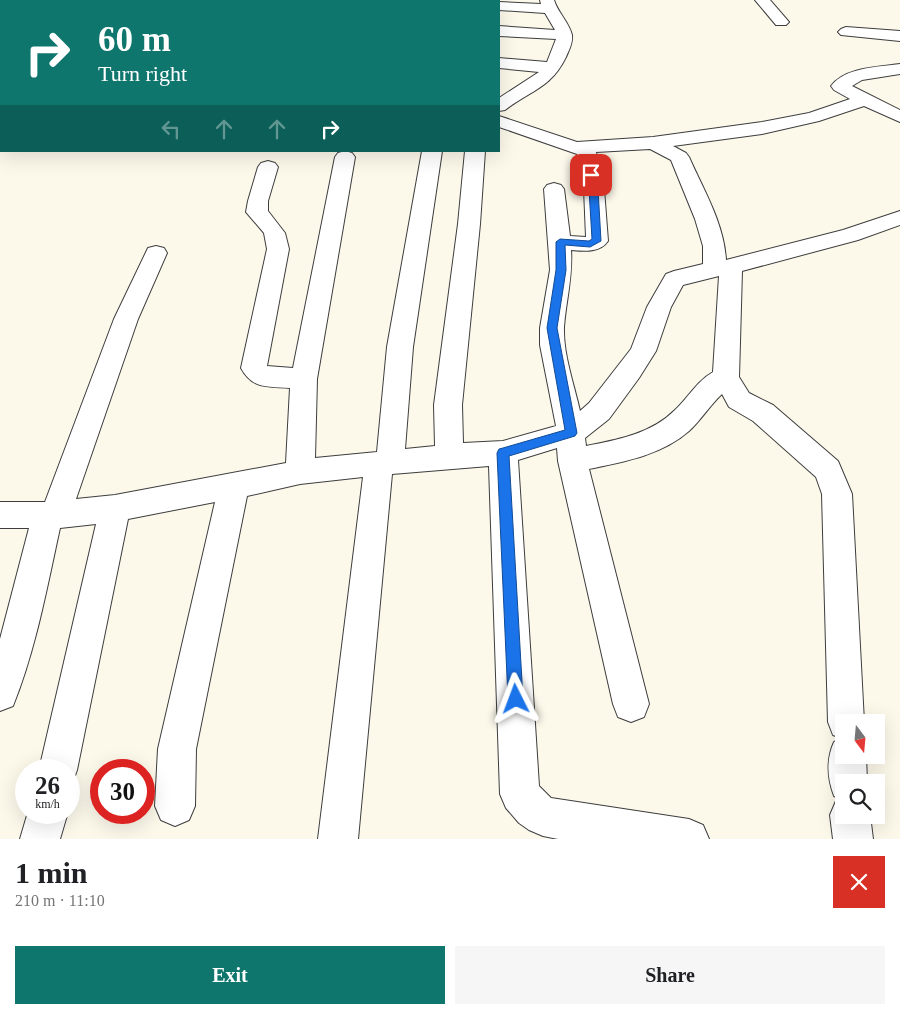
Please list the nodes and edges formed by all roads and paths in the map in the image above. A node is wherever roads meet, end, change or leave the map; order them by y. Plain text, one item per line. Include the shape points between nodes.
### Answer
1 (762, 0) edge
2 (548, 4) edge
3 (500, 6) edge
4 (781, 22) dead end
5 (500, 31) edge
6 (846, 32) dead end
7 (564, 35) junction
8 (900, 36) edge
9 (500, 48) edge
10 (556, 61) junction
11 (500, 63) edge
12 (900, 69) edge
13 (865, 100) junction
14 (500, 105) edge
15 (900, 117) edge
16 (500, 121) edge
17 (654, 143) junction
18 (584, 148) junction
19 (432, 152) edge
20 (475, 152) edge
21 (345, 156) dead end
22 (268, 168) dead end
23 (554, 189) dead end
24 (900, 218) edge
25 (560, 242) junction
26 (156, 253) dead end
27 (723, 268) junction
28 (726, 376) junction
29 (304, 379) junction
30 (572, 447) junction
31 (503, 453) junction
32 (449, 456) junction
33 (385, 463) junction
34 (300, 472) junction
35 (234, 486) junction
36 (115, 508) junction
37 (0, 515) edge
38 (52, 515) junction
39 (0, 693) edge
40 (631, 704) dead end
41 (846, 714) edge
42 (60, 759) edge
43 (175, 806) dead end
44 (44, 824) edge
45 (851, 824) edge
46 (40, 839) edge
47 (338, 839) edge
48 (689, 839) edge
49 (853, 839) edge

1 - 4 street
2 - 3 street
2 - 7 street
5 - 7 street
6 - 8 street
7 - 10 street
9 - 10 street
10 - 11 street
10 - 14 street via 532,88
12 - 13 street via 871,72 841,84 842,88
13 - 15 street
13 - 17 street via 762,128
16 - 18 street via 560,144
17 - 18 street
17 - 27 street via 682,160
18 - 25 street via 594,189 597,241 590,244
19 - 33 street
20 - 32 street via 448,405
21 - 29 street
22 - 29 street via 257,212 273,229 278,244 254,368 260,375
23 - 25 street
24 - 27 street via 850,235
25 - 30 street via 561,270 552,328
26 - 38 street via 126,319
27 - 28 street
27 - 30 street via 674,280 659,307 643,351
28 - 30 street via 714,383 679,424 661,436
28 - 41 street via 739,400 763,413 816,458 832,478 837,494
29 - 34 street
30 - 31 street
30 - 40 street
31 - 32 street
31 - 48 street via 520,794 543,816
32 - 33 street
33 - 34 street
33 - 47 street
34 - 35 street
35 - 36 street
35 - 43 street via 177,749
36 - 38 street
36 - 42 street
37 - 38 street
38 - 39 street
44 - 46 street
45 - 49 street

